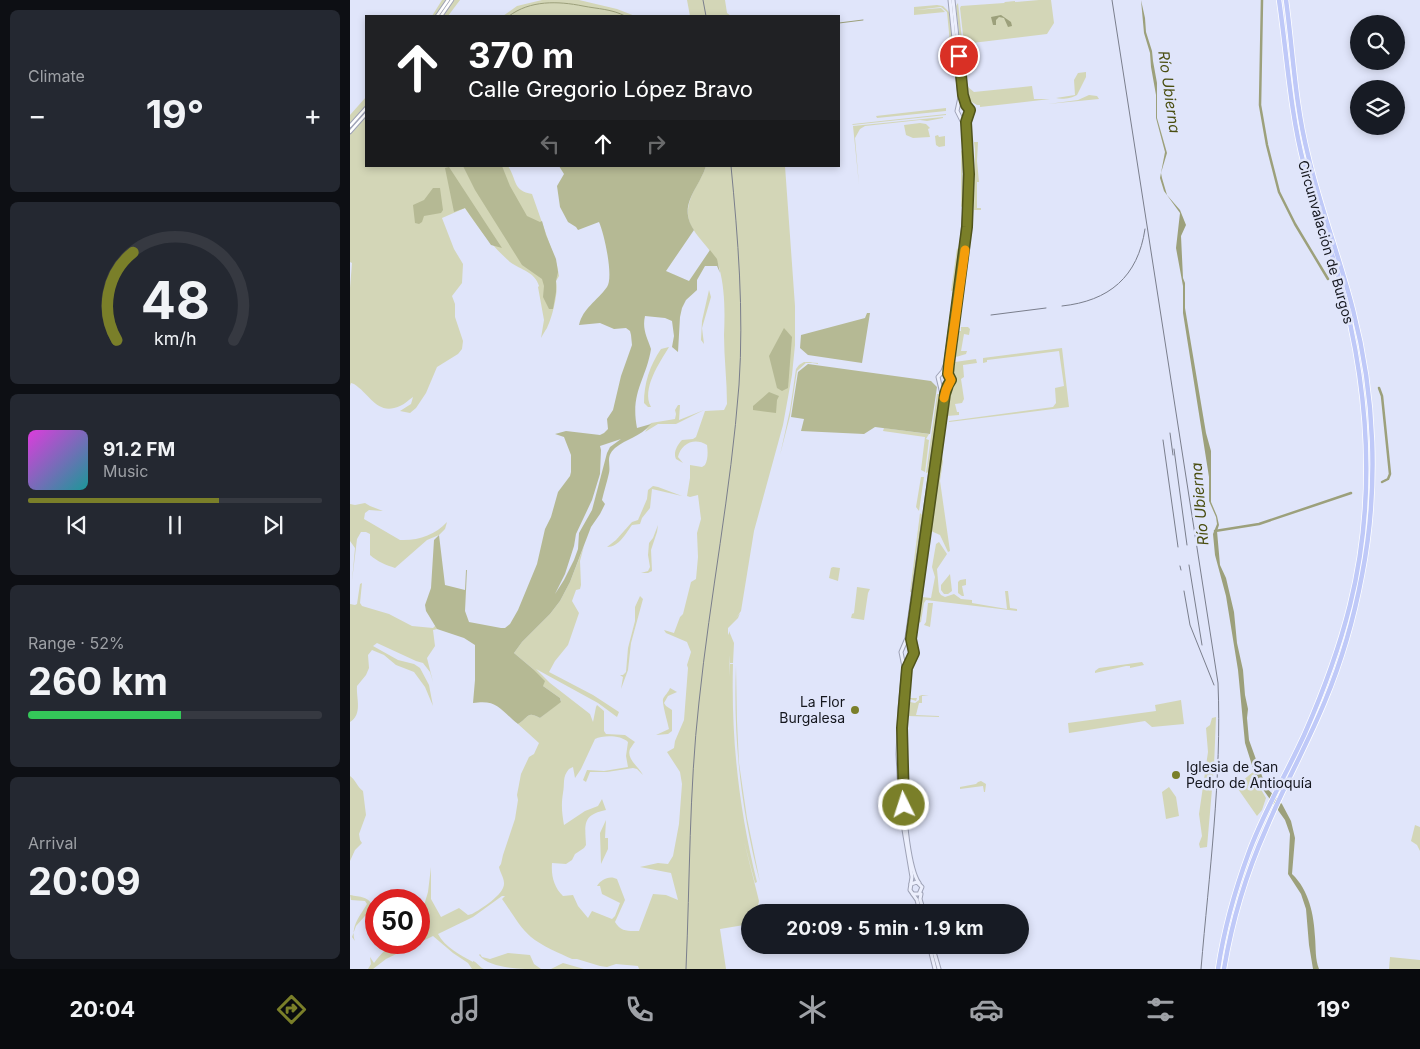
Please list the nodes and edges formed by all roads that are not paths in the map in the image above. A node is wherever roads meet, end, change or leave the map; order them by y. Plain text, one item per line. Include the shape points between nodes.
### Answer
1 (448, 0) edge
2 (452, 0) edge
3 (952, 0) edge
4 (1279, 0) edge
5 (1286, 0) edge
6 (438, 15) edge
7 (442, 15) edge
8 (966, 105) junction
9 (958, 107) junction
10 (365, 109) edge
11 (365, 115) edge
12 (959, 115) junction
13 (968, 115) junction
14 (350, 126) edge
15 (350, 132) edge
16 (942, 373) junction
17 (948, 374) junction
18 (940, 384) junction
19 (948, 385) junction
20 (904, 647) junction
21 (911, 648) junction
22 (903, 657) junction
23 (910, 658) junction
24 (1307, 736) junction
25 (919, 883) junction
26 (911, 885) junction
27 (921, 893) junction
28 (913, 894) junction
29 (919, 904) edge
30 (921, 904) edge
31 (933, 954) edge
32 (937, 969) edge
33 (1218, 969) edge
34 (1224, 969) edge

1 - 6 street
2 - 7 street
3 - 8 main road
3 - 9 main road via 960,96
4 - 24 highway, Circunvalación de Burgos via 1297,136 1338,274 1359,366 1366,451 1364,509 1350,603
5 - 24 highway, Circunvalación de Burgos via 1305,145 1348,288 1362,349 1372,450 1370,515 1357,598 1337,671
8 - 9 main road
8 - 13 main road via 970,109
9 - 12 main road
10 - 14 street
11 - 15 street
12 - 13 main road
12 - 16 main road via 965,139 966,208 946,363
13 - 17 main road via 967,227
16 - 17 main road
16 - 18 main road via 938,377
17 - 19 main road via 951,379
18 - 19 main road
18 - 20 main road via 942,389
19 - 21 main road
20 - 21 main road
20 - 22 main road
21 - 23 main road via 914,653
22 - 23 main road
22 - 26 main road via 899,770
23 - 25 main road via 903,696 902,776 908,838 915,878
24 - 33 highway, Circunvalación de Burgos via 1250,850 1236,890
24 - 34 highway, Circunvalación de Burgos via 1242,891
25 - 26 main road
25 - 27 main road
26 - 28 main road
27 - 28 main road
27 - 30 main road
28 - 29 main road
31 - 32 main road

